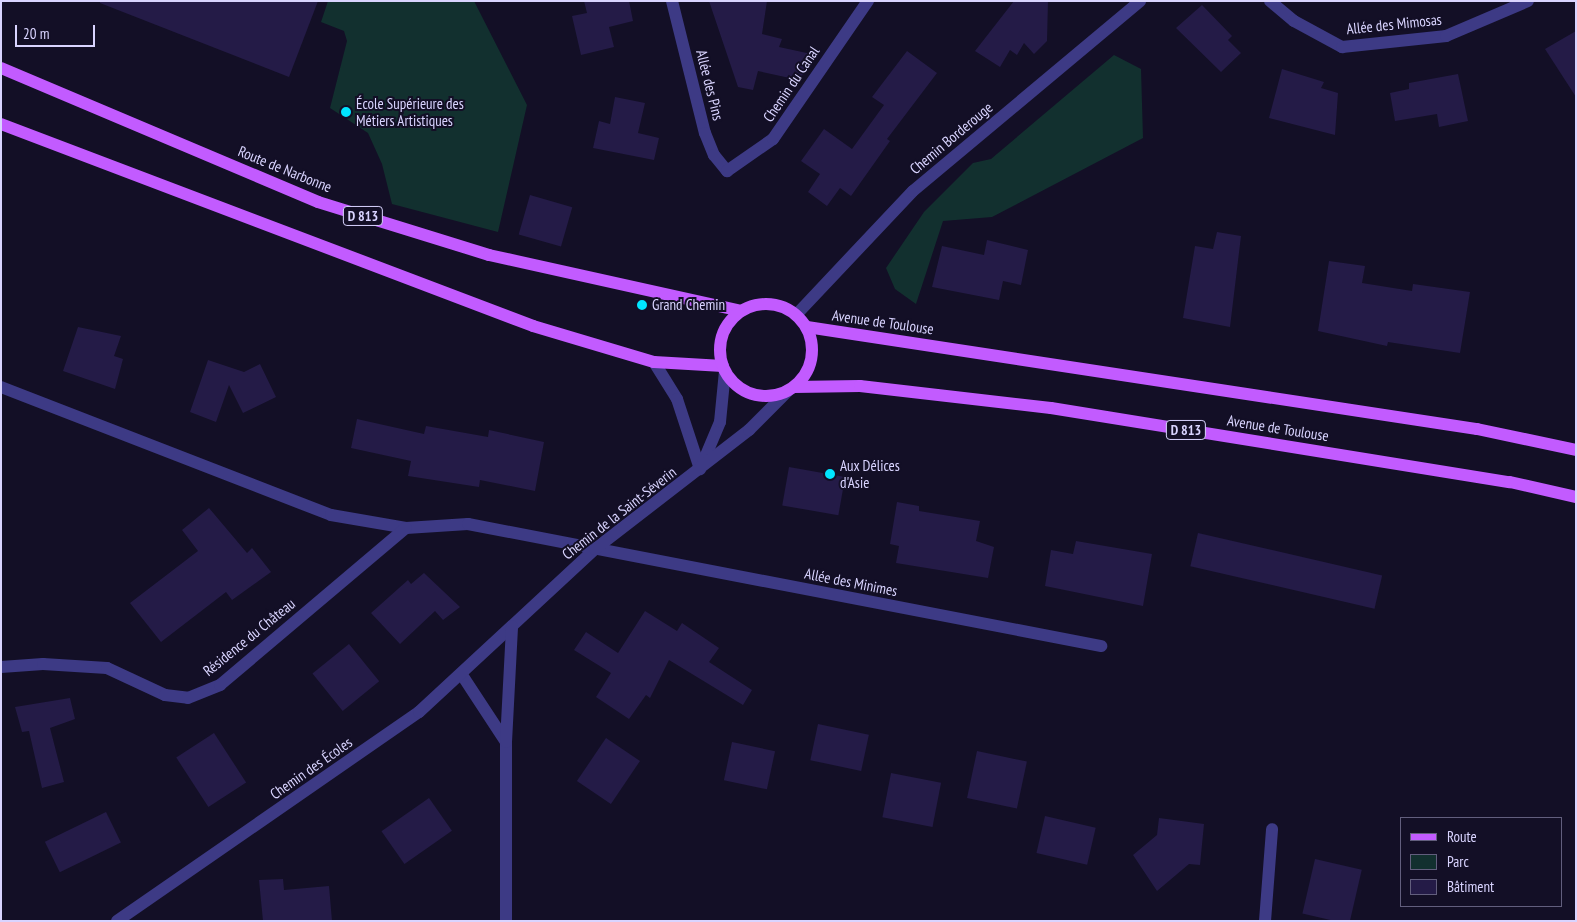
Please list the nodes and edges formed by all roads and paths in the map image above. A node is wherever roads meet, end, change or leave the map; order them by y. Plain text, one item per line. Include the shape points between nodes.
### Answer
1 (672, 1) edge
2 (868, 1) edge
3 (1140, 1) edge
4 (1270, 1) edge
5 (1528, 1) edge
6 (1, 68) edge
7 (1, 124) edge
8 (727, 172) joint
9 (742, 312) junction
10 (796, 315) junction
11 (807, 327) junction
12 (654, 362) junction
13 (724, 369) junction
14 (1, 387) edge
15 (791, 389) junction
16 (1576, 450) edge
17 (700, 469) junction
18 (1576, 497) edge
19 (406, 528) junction
20 (595, 549) junction
21 (512, 626) junction
22 (1101, 646) dead end
23 (1, 667) edge
24 (462, 675) junction
25 (506, 742) junction
26 (1272, 829) dead end
27 (117, 921) edge
28 (506, 921) edge
29 (1264, 921) edge

1 - 8 street, Allée des Pins via 705,133 714,155
2 - 8 street, Chemin du Canal via 773,139
3 - 10 street, Chemin Borderouge via 913,191
4 - 5 street, Allée des Mimosas via 1294,21 1342,47 1446,36
6 - 9 main road, Route de Narbonne / D 813 via 318,202 489,255
7 - 12 main road via 533,326
9 - 10 main road, D 813 via 770,304
9 - 13 main road via 732,318 722,338
10 - 11 main road, D 813
11 - 15 main road via 812,356 809,368
11 - 16 main road, Avenue de Toulouse via 1458,425
12 - 13 main road
12 - 17 street via 677,398
13 - 15 main road, D 813 via 738,387 755,395
13 - 17 street via 720,422
14 - 19 street via 331,515
15 - 17 street, Chemin de la Saint-Séverin
15 - 18 main road, Avenue de Toulouse / D 813 via 860,386 1051,408 1510,482
17 - 20 street, Chemin de la Saint-Séverin
19 - 20 street via 468,524
19 - 23 street, Résidence du Château via 220,685 188,698 165,695 107,668 43,664
20 - 21 street, Chemin de la Saint-Séverin
20 - 22 street, Allée des Minimes
21 - 24 street, Chemin des Écoles
21 - 25 street
24 - 25 street
24 - 27 street, Chemin des Écoles via 419,712
25 - 28 street
26 - 29 street

